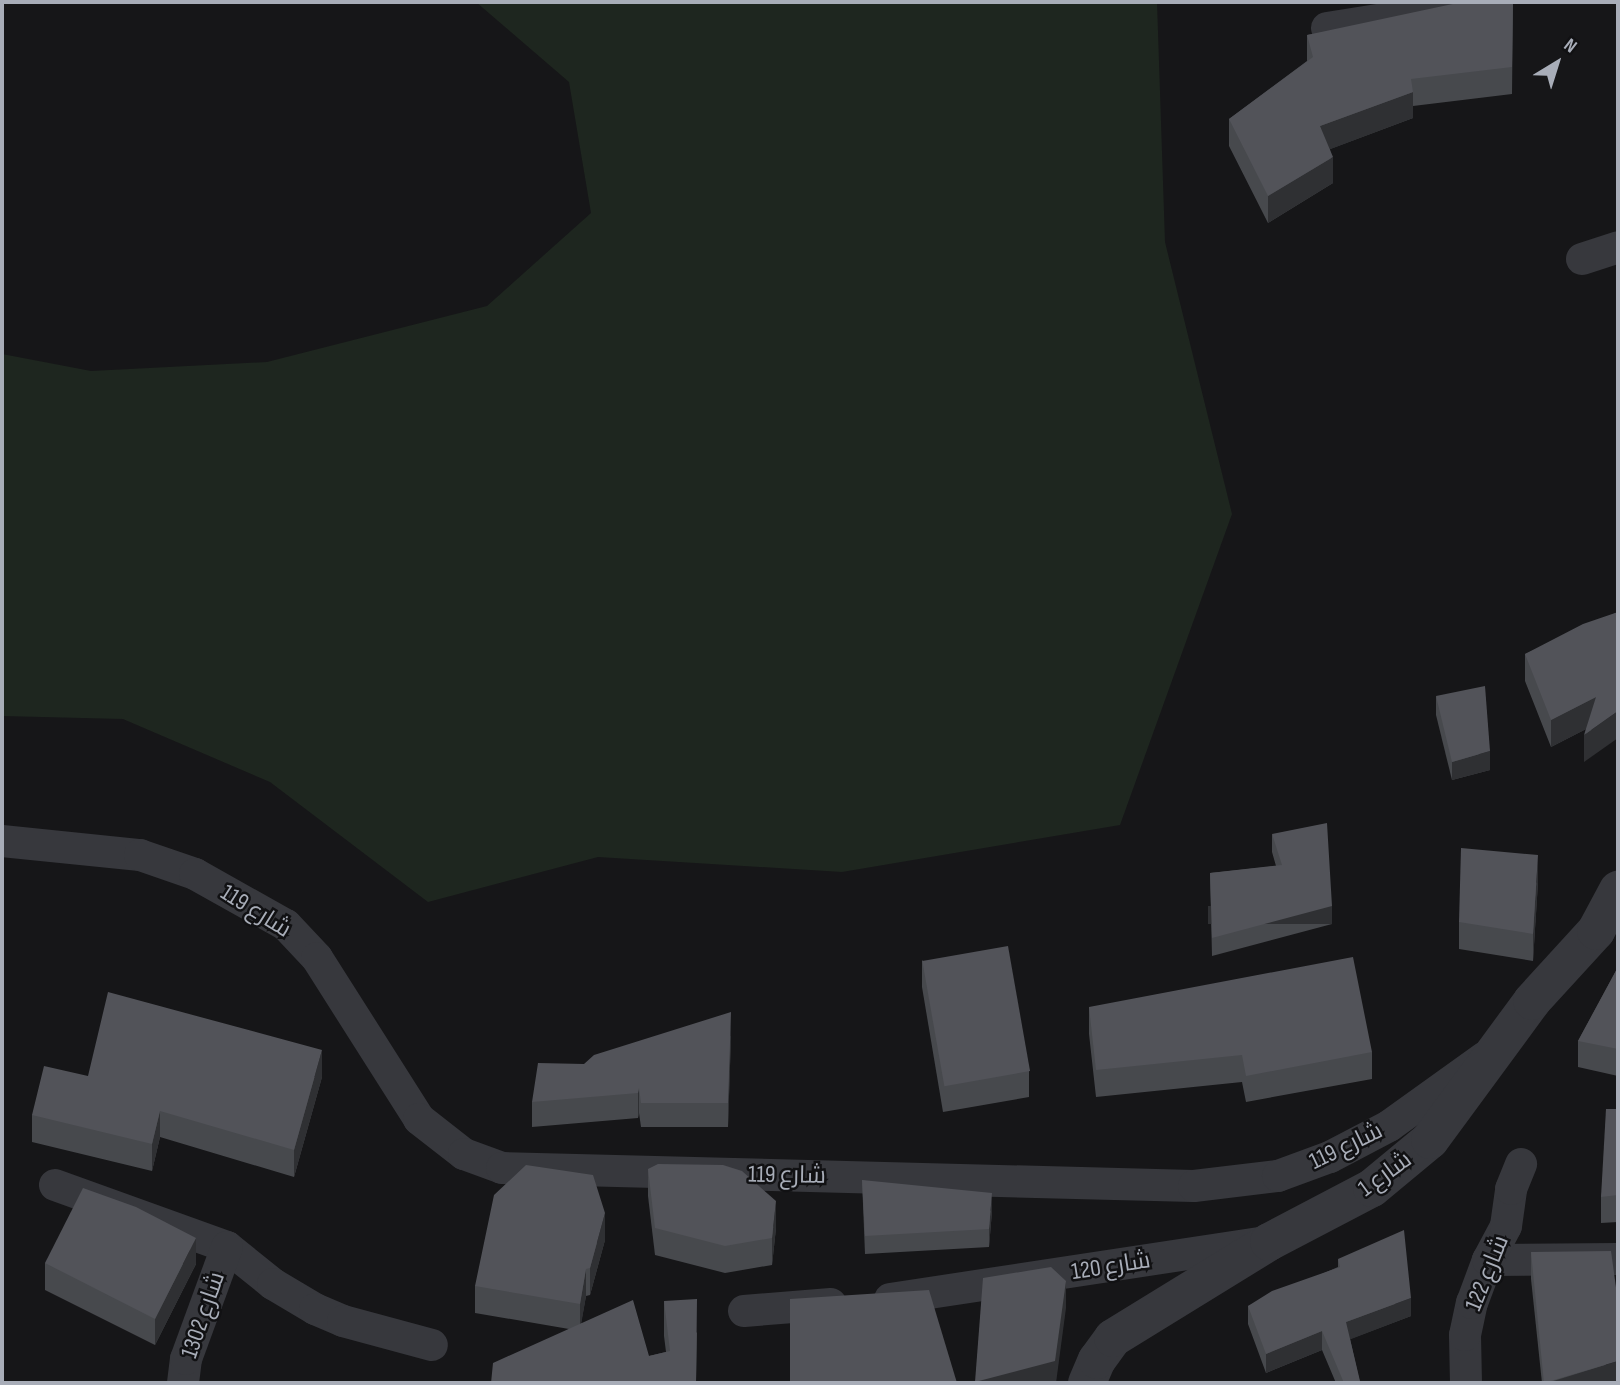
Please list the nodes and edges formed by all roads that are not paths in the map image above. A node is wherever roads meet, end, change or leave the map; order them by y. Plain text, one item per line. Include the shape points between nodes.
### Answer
1 (1492, 2) edge
2 (1327, 28) edge
3 (1618, 247) edge
4 (1582, 259) dead end
5 (2, 841) edge
6 (1618, 890) edge
7 (1501, 1046) junction
8 (1521, 1164) dead end
9 (55, 1185) dead end
10 (1269, 1242) junction
11 (227, 1247) junction
12 (1618, 1259) edge
13 (1488, 1260) junction
14 (744, 1311) dead end
15 (432, 1345) dead end
16 (183, 1383) edge
17 (1087, 1383) edge
18 (1466, 1383) edge

1 - 2 street
3 - 4 street
5 - 7 street, شارع 119 via 140,855 195,874 286,925 317,958 419,1119 464,1154 502,1168 1194,1186 1278,1176 1330,1157 1389,1126
6 - 7 street, شارع 1 via 1595,931 1532,1001
7 - 10 street, شارع 1 via 1430,1140 1371,1188
8 - 13 street, شارع 122 via 1511,1189 1506,1226
9 - 11 street
10 - 14 street, شارع 120 via 920,1296
10 - 17 street, شارع 1 via 1113,1338
11 - 15 street via 273,1284 315,1309
11 - 16 street, شارع 1302 via 186,1359
12 - 13 street
13 - 18 street, شارع 122 via 1465,1335

